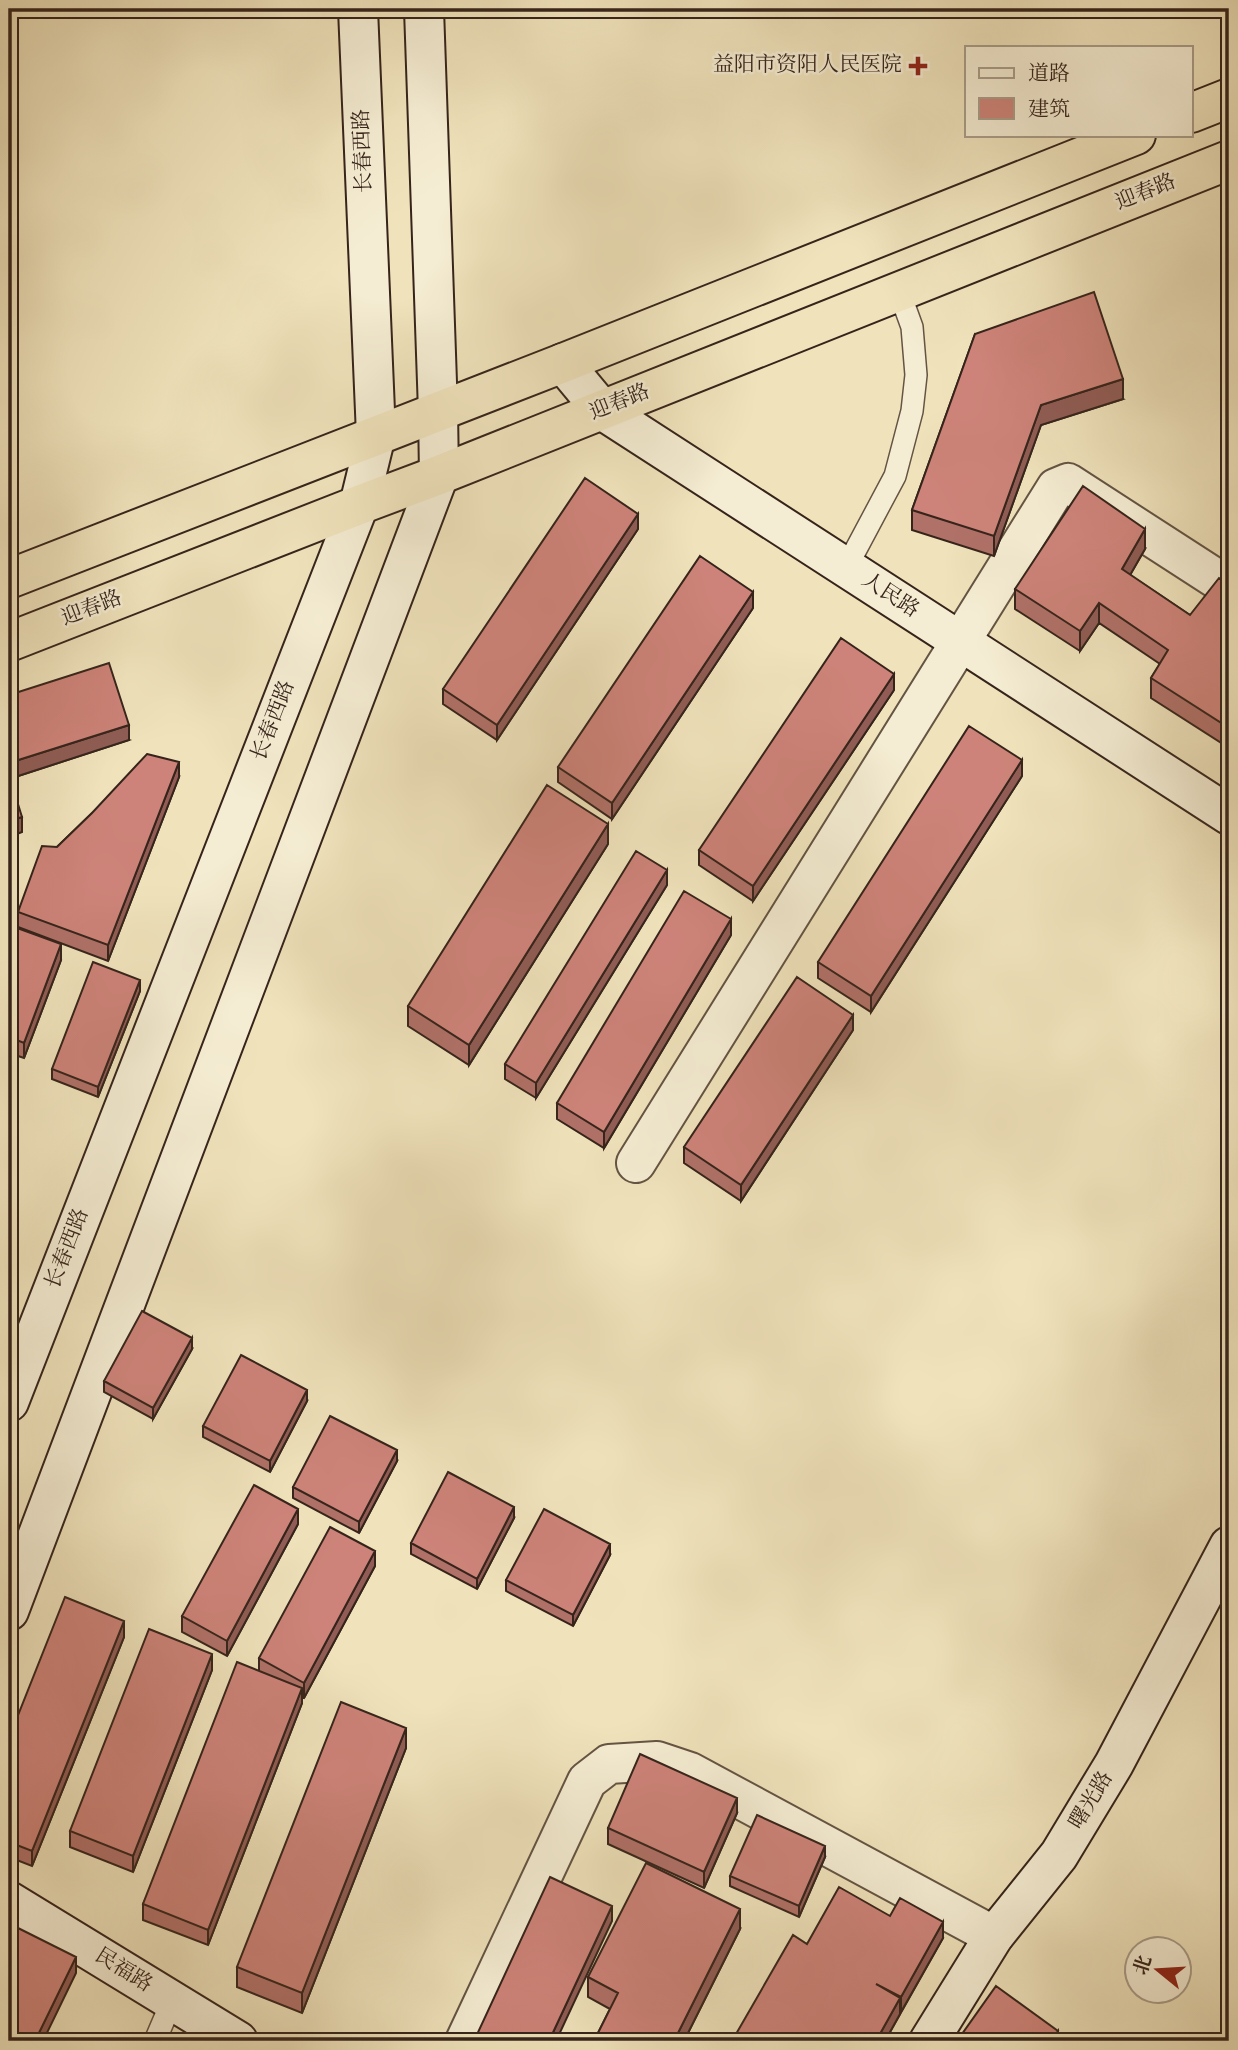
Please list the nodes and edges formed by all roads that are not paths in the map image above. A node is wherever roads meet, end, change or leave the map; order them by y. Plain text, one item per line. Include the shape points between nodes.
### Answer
1 (358, 9) edge
2 (424, 9) edge
3 (1229, 98) edge
4 (1192, 113) edge
5 (1133, 136) edge
6 (1229, 160) edge
7 (899, 291) junction
8 (562, 363) junction
9 (603, 410) junction
10 (438, 411) junction
11 (376, 435) junction
12 (439, 475) junction
13 (359, 505) junction
14 (846, 568) junction
15 (9, 579) edge
16 (1229, 587) edge
17 (960, 641) junction
18 (9, 642) edge
19 (1229, 815) edge
20 (636, 1163) dead end
21 (9, 1402) edge
22 (1229, 1546) edge
23 (9, 1611) edge
24 (9, 1900) edge
25 (994, 1936) junction
26 (172, 2001) junction
27 (155, 2041) edge
28 (238, 2041) edge
29 (465, 2041) edge
30 (929, 2041) edge

1 - 11 street, 长春西路
2 - 10 street
3 - 4 highway
5 - 8 highway
6 - 7 highway, 迎春路
7 - 9 highway, 迎春路
7 - 14 lane via 912,327 916,374 912,411 895,476
8 - 9 street, 人民路
8 - 10 highway
9 - 12 highway, 迎春路
9 - 14 street, 人民路
10 - 11 highway
10 - 12 street
11 - 13 street, 长春西路
11 - 15 highway
12 - 13 highway, 迎春路
12 - 23 street
13 - 18 highway, 迎春路
13 - 21 street, 长春西路
14 - 17 street, 人民路
16 - 17 street via 1068,483 1056,488
17 - 19 street, 人民路
17 - 20 street
22 - 25 street, 曙光路 via 1114,1764 1059,1855
24 - 26 street, 民福路
25 - 29 street via 690,1772 657,1761 609,1764 587,1781
25 - 30 street, 曙光路
26 - 27 lane
26 - 28 street, 民福路

